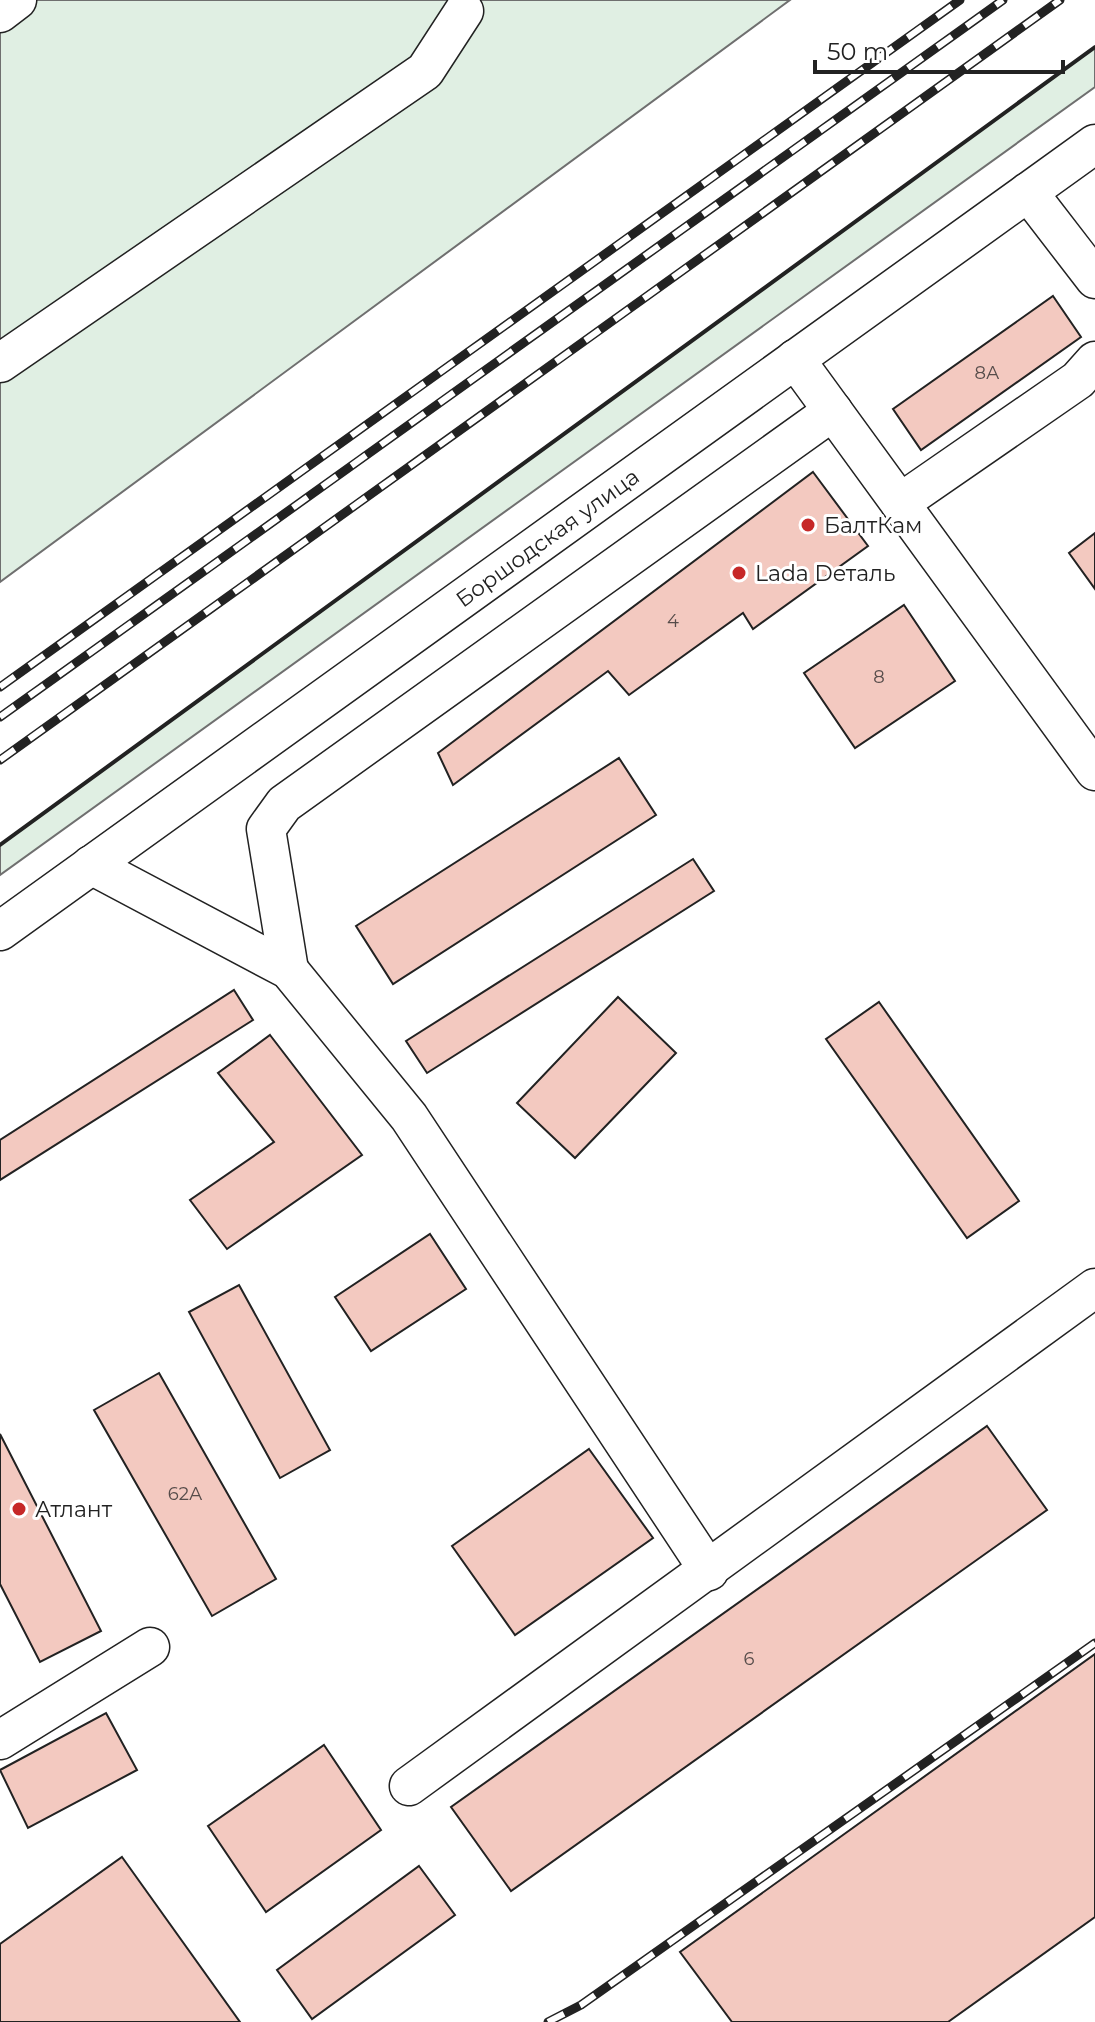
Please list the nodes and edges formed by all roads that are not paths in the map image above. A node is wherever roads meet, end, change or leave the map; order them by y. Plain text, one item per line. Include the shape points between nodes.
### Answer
1 (17, 0) edge
2 (466, 4) edge
3 (0, 13) edge
4 (1095, 144) edge
5 (1028, 192) junction
6 (1095, 279) edge
7 (795, 359) junction
8 (1095, 361) edge
9 (0, 363) edge
10 (833, 411) junction
11 (900, 503) junction
12 (1095, 771) edge
13 (91, 865) junction
14 (0, 931) edge
15 (289, 970) junction
16 (1095, 1288) edge
17 (709, 1571) junction
18 (150, 1647) dead end
19 (0, 1740) edge
20 (409, 1786) dead end

1 - 3 street
2 - 9 street via 425,71
4 - 5 street, Боршодская улица
5 - 6 street
5 - 7 street, Боршодская улица
7 - 10 street
7 - 13 street, Боршодская улица
8 - 11 street via 1078,380
10 - 11 street
10 - 15 street via 284,804 266,829
11 - 12 street
13 - 14 street, Боршодская улица
13 - 15 street
15 - 17 street via 409,1117
16 - 17 street
17 - 20 street
18 - 19 street

